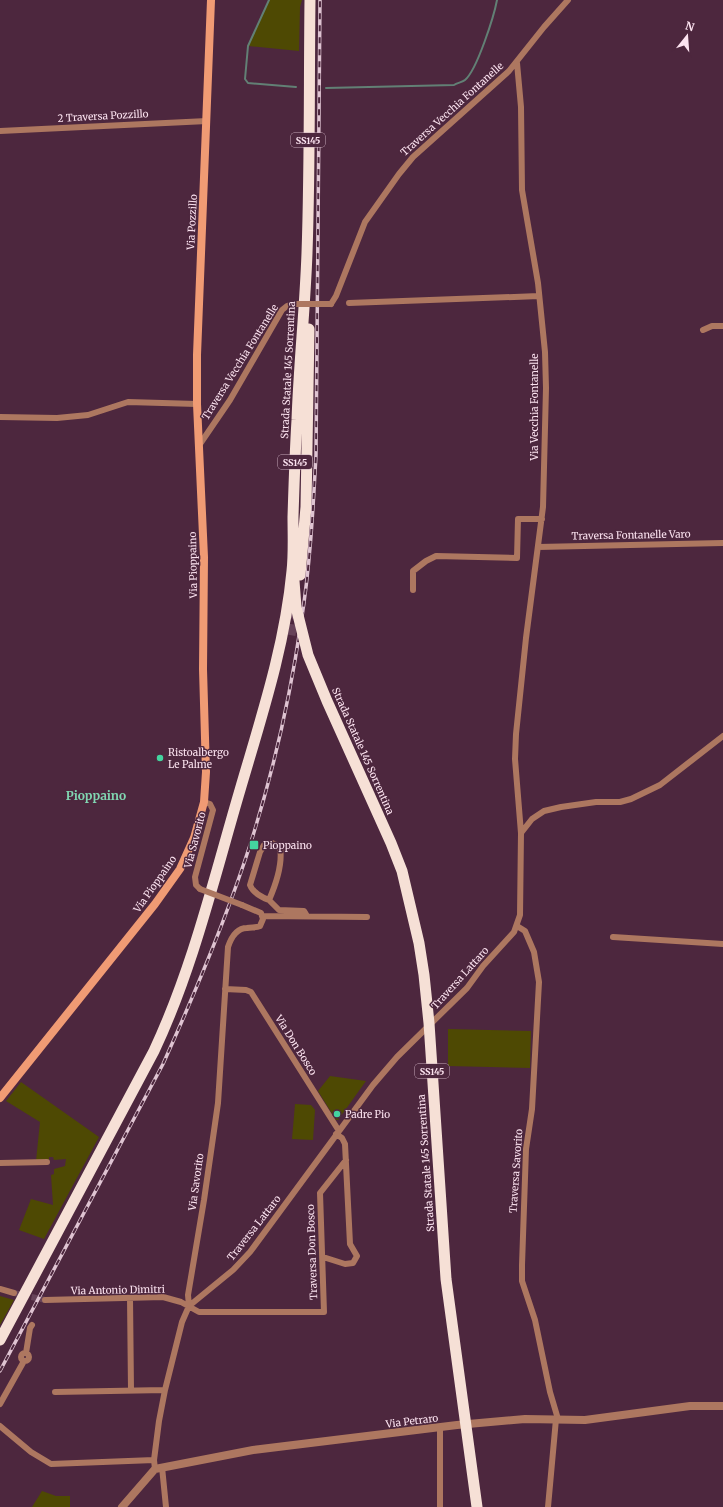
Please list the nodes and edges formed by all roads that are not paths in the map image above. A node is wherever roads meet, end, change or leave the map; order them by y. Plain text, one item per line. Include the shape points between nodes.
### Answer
1 (212, 0) edge
2 (310, 0) edge
3 (568, 0) edge
4 (517, 63) junction
5 (207, 121) junction
6 (0, 131) edge
7 (305, 280) junction
8 (539, 296) junction
9 (349, 303) dead end
10 (723, 326) edge
11 (703, 330) dead end
12 (197, 404) junction
13 (0, 417) edge
14 (200, 444) junction
15 (542, 519) junction
16 (723, 543) edge
17 (538, 547) junction
18 (296, 572) junction
19 (413, 590) dead end
20 (290, 635) tunnel mouth
21 (723, 736) edge
22 (204, 802) junction
23 (230, 825) junction
24 (521, 833) junction
25 (269, 900) junction
26 (263, 916) junction
27 (307, 916) junction
28 (367, 917) dead end
29 (517, 926) junction
30 (613, 937) dead end
31 (723, 944) edge
32 (225, 989) junction
33 (0, 1098) edge
34 (338, 1133) junction
35 (346, 1160) junction
36 (47, 1162) dead end
37 (0, 1163) edge
38 (323, 1257) junction
39 (0, 1289) edge
40 (14, 1293) tunnel mouth
41 (130, 1298) junction
42 (46, 1300) tunnel mouth
43 (189, 1306) junction
44 (32, 1325) dead end
45 (0, 1340) edge
46 (131, 1390) junction
47 (165, 1390) junction
48 (55, 1392) dead end
49 (0, 1404) edge
50 (723, 1406) edge
51 (557, 1419) junction
52 (0, 1426) edge
53 (440, 1428) junction
54 (157, 1465) junction
55 (122, 1507) edge
56 (166, 1507) edge
57 (440, 1507) edge
58 (476, 1507) edge
59 (548, 1507) edge

1 - 5 main road, Via Pozzillo
2 - 7 highway, Strada Statale 145 Sorrentina / SS145
3 - 4 street
4 - 8 street, Via Vecchia Fontanelle via 521,107 522,190
4 - 14 street, Traversa Vecchia Fontanelle, bridge via 413,157 399,174 365,222 331,304 292,304 282,310 230,400
5 - 6 street, 2 Traversa Pozzillo
5 - 12 main road, Via Pozzillo
7 - 18 highway, Strada Statale 145 Sorrentina / SS145 via 294,482
7 - 18 highway via 308,321 308,412 305,526
8 - 9 street
8 - 15 street, Via Vecchia Fontanelle via 546,388
10 - 11 street via 712,326
12 - 13 street via 128,402 88,415 57,418
12 - 14 main road, Via Pozzillo
14 - 22 main road, Via Pioppaino via 204,557
15 - 17 street, Via Vecchia Fontanelle
15 - 19 street via 518,519 517,558 436,556 413,571
16 - 17 street, Traversa Fontanelle Varo
17 - 24 street, Via Vecchia Fontanelle via 516,734 515,759
18 - 23 highway, bridge via 275,669
18 - 58 highway, Strada Statale 145 Sorrentina / SS145, bridge via 296,607 308,655 402,871 419,943 428,1023 446,1279
20 - 23 highway via 258,757
21 - 24 street via 660,785 632,799 544,811 532,819
22 - 26 street, Via Savorito, bridge via 210,804 213,810 195,877 196,885 200,889 257,911
22 - 33 main road, Via Pioppaino via 194,838 180,869
23 - 45 highway via 185,975 163,1032
24 - 29 street, Traversa Lattaro via 520,915
25 - 25 street via 280,867 281,854 280,847 272,843 264,845 260,852 250,885 252,890
25 - 27 street via 279,910 304,912
26 - 27 street, Via Savorito
26 - 32 street, Via Savorito via 263,923 260,926 240,929 232,937 227,954
27 - 28 street, Via Savorito
29 - 34 street, Traversa Lattaro via 467,988 397,1057
29 - 51 street, Traversa Savorito via 525,931 534,952 539,982 532,1109 526,1149 522,1281 535,1320
30 - 31 street
32 - 34 street, Via Don Bosco via 251,992
32 - 43 street, Via Savorito via 218,1103 188,1295
34 - 35 street, Via Don Bosco via 345,1144
34 - 43 street, Traversa Lattaro via 250,1252 233,1270
35 - 38 street, Traversa Don Bosco via 320,1193
35 - 38 street, Via Don Bosco via 350,1244 356,1259 348,1264
36 - 37 street
38 - 43 street, Traversa Don Bosco via 324,1312 203,1313
39 - 40 street
41 - 42 street, Via Antonio Dimitri
41 - 43 street, Via Antonio Dimitri via 163,1297
41 - 46 street
43 - 47 street, Via Savorito via 182,1322
44 - 49 street via 26,1353 21,1356 24,1361
46 - 47 street
46 - 48 street
47 - 54 street, Via Savorito
50 - 51 street, Via Petraro via 690,1406 585,1420
51 - 53 street, Via Petraro via 524,1419
51 - 59 street, Traversa Savorito
52 - 54 street via 31,1452 52,1464
53 - 54 street, Via Petraro via 252,1450
53 - 57 street
54 - 55 street
54 - 56 street, Via Savorito

